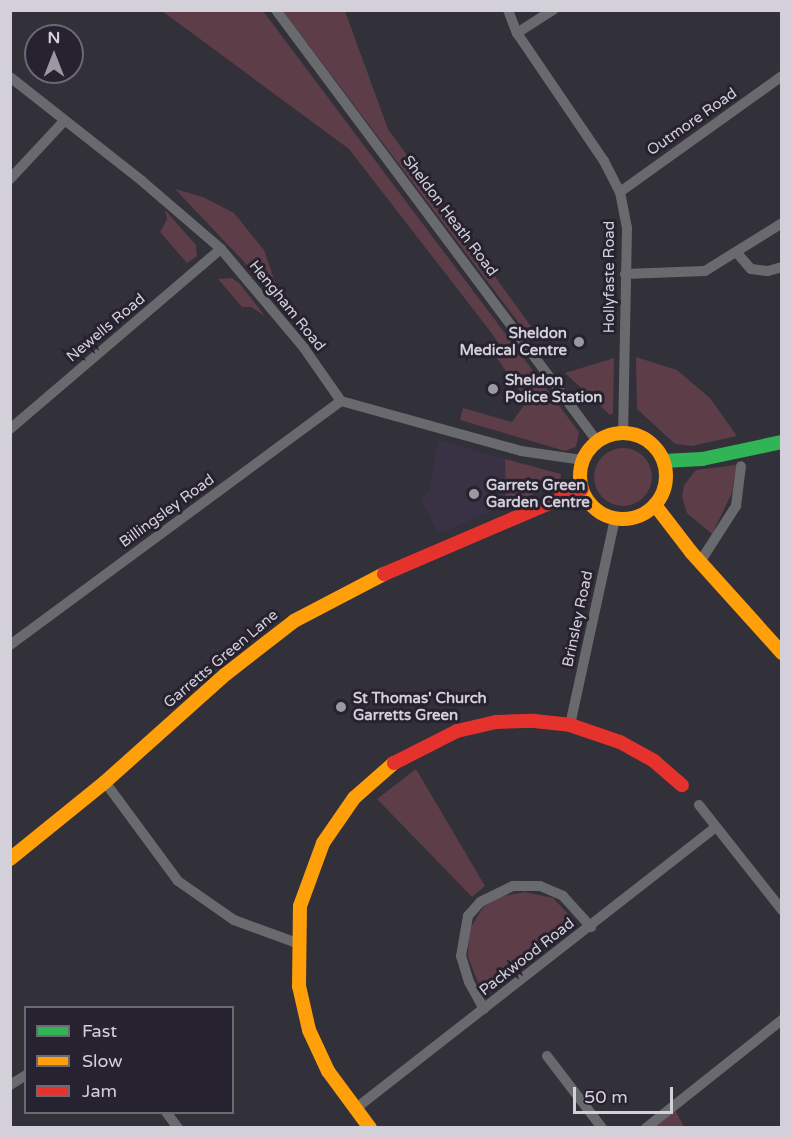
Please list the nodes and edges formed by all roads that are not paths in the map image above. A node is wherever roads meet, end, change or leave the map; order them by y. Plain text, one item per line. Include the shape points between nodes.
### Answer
1 (276, 10) edge
2 (508, 10) edge
3 (553, 10) edge
4 (517, 33) junction
5 (782, 76) edge
6 (10, 77) edge
7 (64, 121) junction
8 (10, 179) edge
9 (620, 192) junction
10 (782, 223) edge
11 (221, 249) junction
12 (737, 253) junction
13 (782, 267) edge
14 (625, 274) junction
15 (341, 401) junction
16 (10, 429) edge
17 (623, 432) junction
18 (597, 441) junction
19 (782, 442) edge
20 (583, 460) junction
21 (664, 461) junction
22 (741, 466) dead end
23 (582, 489) junction
24 (655, 505) junction
25 (615, 518) junction
26 (700, 562) junction
27 (10, 645) edge
28 (782, 653) edge
29 (570, 725) junction
30 (105, 782) junction
31 (682, 785) dead end
32 (699, 805) dead end
33 (715, 828) junction
34 (10, 859) edge
35 (782, 910) edge
36 (591, 927) junction
37 (297, 943) junction
38 (484, 1009) junction
39 (782, 1020) edge
40 (547, 1056) dead end
41 (24, 1076) edge
42 (10, 1085) edge
43 (355, 1109) junction
44 (167, 1114) edge
45 (598, 1126) edge
46 (178, 1128) edge
47 (370, 1128) edge
48 (646, 1128) edge

1 - 18 street, Sheldon Heath Road
2 - 4 street, Hollyfaste Road
3 - 4 street
4 - 9 street, Hollyfaste Road via 604,161
5 - 9 street, Outmore Road
6 - 7 street, Hengham Road
7 - 8 street
7 - 11 street, Hengham Road
9 - 14 street, Hollyfaste Road via 627,228
10 - 12 street
11 - 15 street, Hengham Road via 304,348
11 - 16 street, Newells Road
12 - 13 street via 751,269 768,271
12 - 14 street via 705,271
14 - 17 street, Hollyfaste Road
15 - 20 street via 520,451
15 - 27 street, Billingsley Road
17 - 18 street
17 - 21 street via 650,441
18 - 20 street
19 - 21 street via 702,459
20 - 23 street
21 - 24 street via 666,483
22 - 26 street via 736,506
23 - 25 street via 598,511
23 - 30 street, Garretts Green Lane via 366,582 294,621 226,674
24 - 25 street via 633,518
24 - 26 street
25 - 29 street, Brinsley Road
26 - 28 street
29 - 31 street via 620,742 654,760
29 - 37 street via 534,720 496,722 457,730 404,755 354,798 323,843 300,906
30 - 34 street, Garretts Green Lane
30 - 37 street via 178,881 234,920
32 - 33 street
33 - 35 street
33 - 36 street, Packwood Road
36 - 38 street, Packwood Road
36 - 38 street via 563,896 540,886 513,886 480,902 468,916 461,956 468,982
37 - 43 street via 299,986 309,1030 328,1071
38 - 43 street, Packwood Road
39 - 48 street
40 - 45 street
41 - 42 street
43 - 47 street
44 - 46 street

